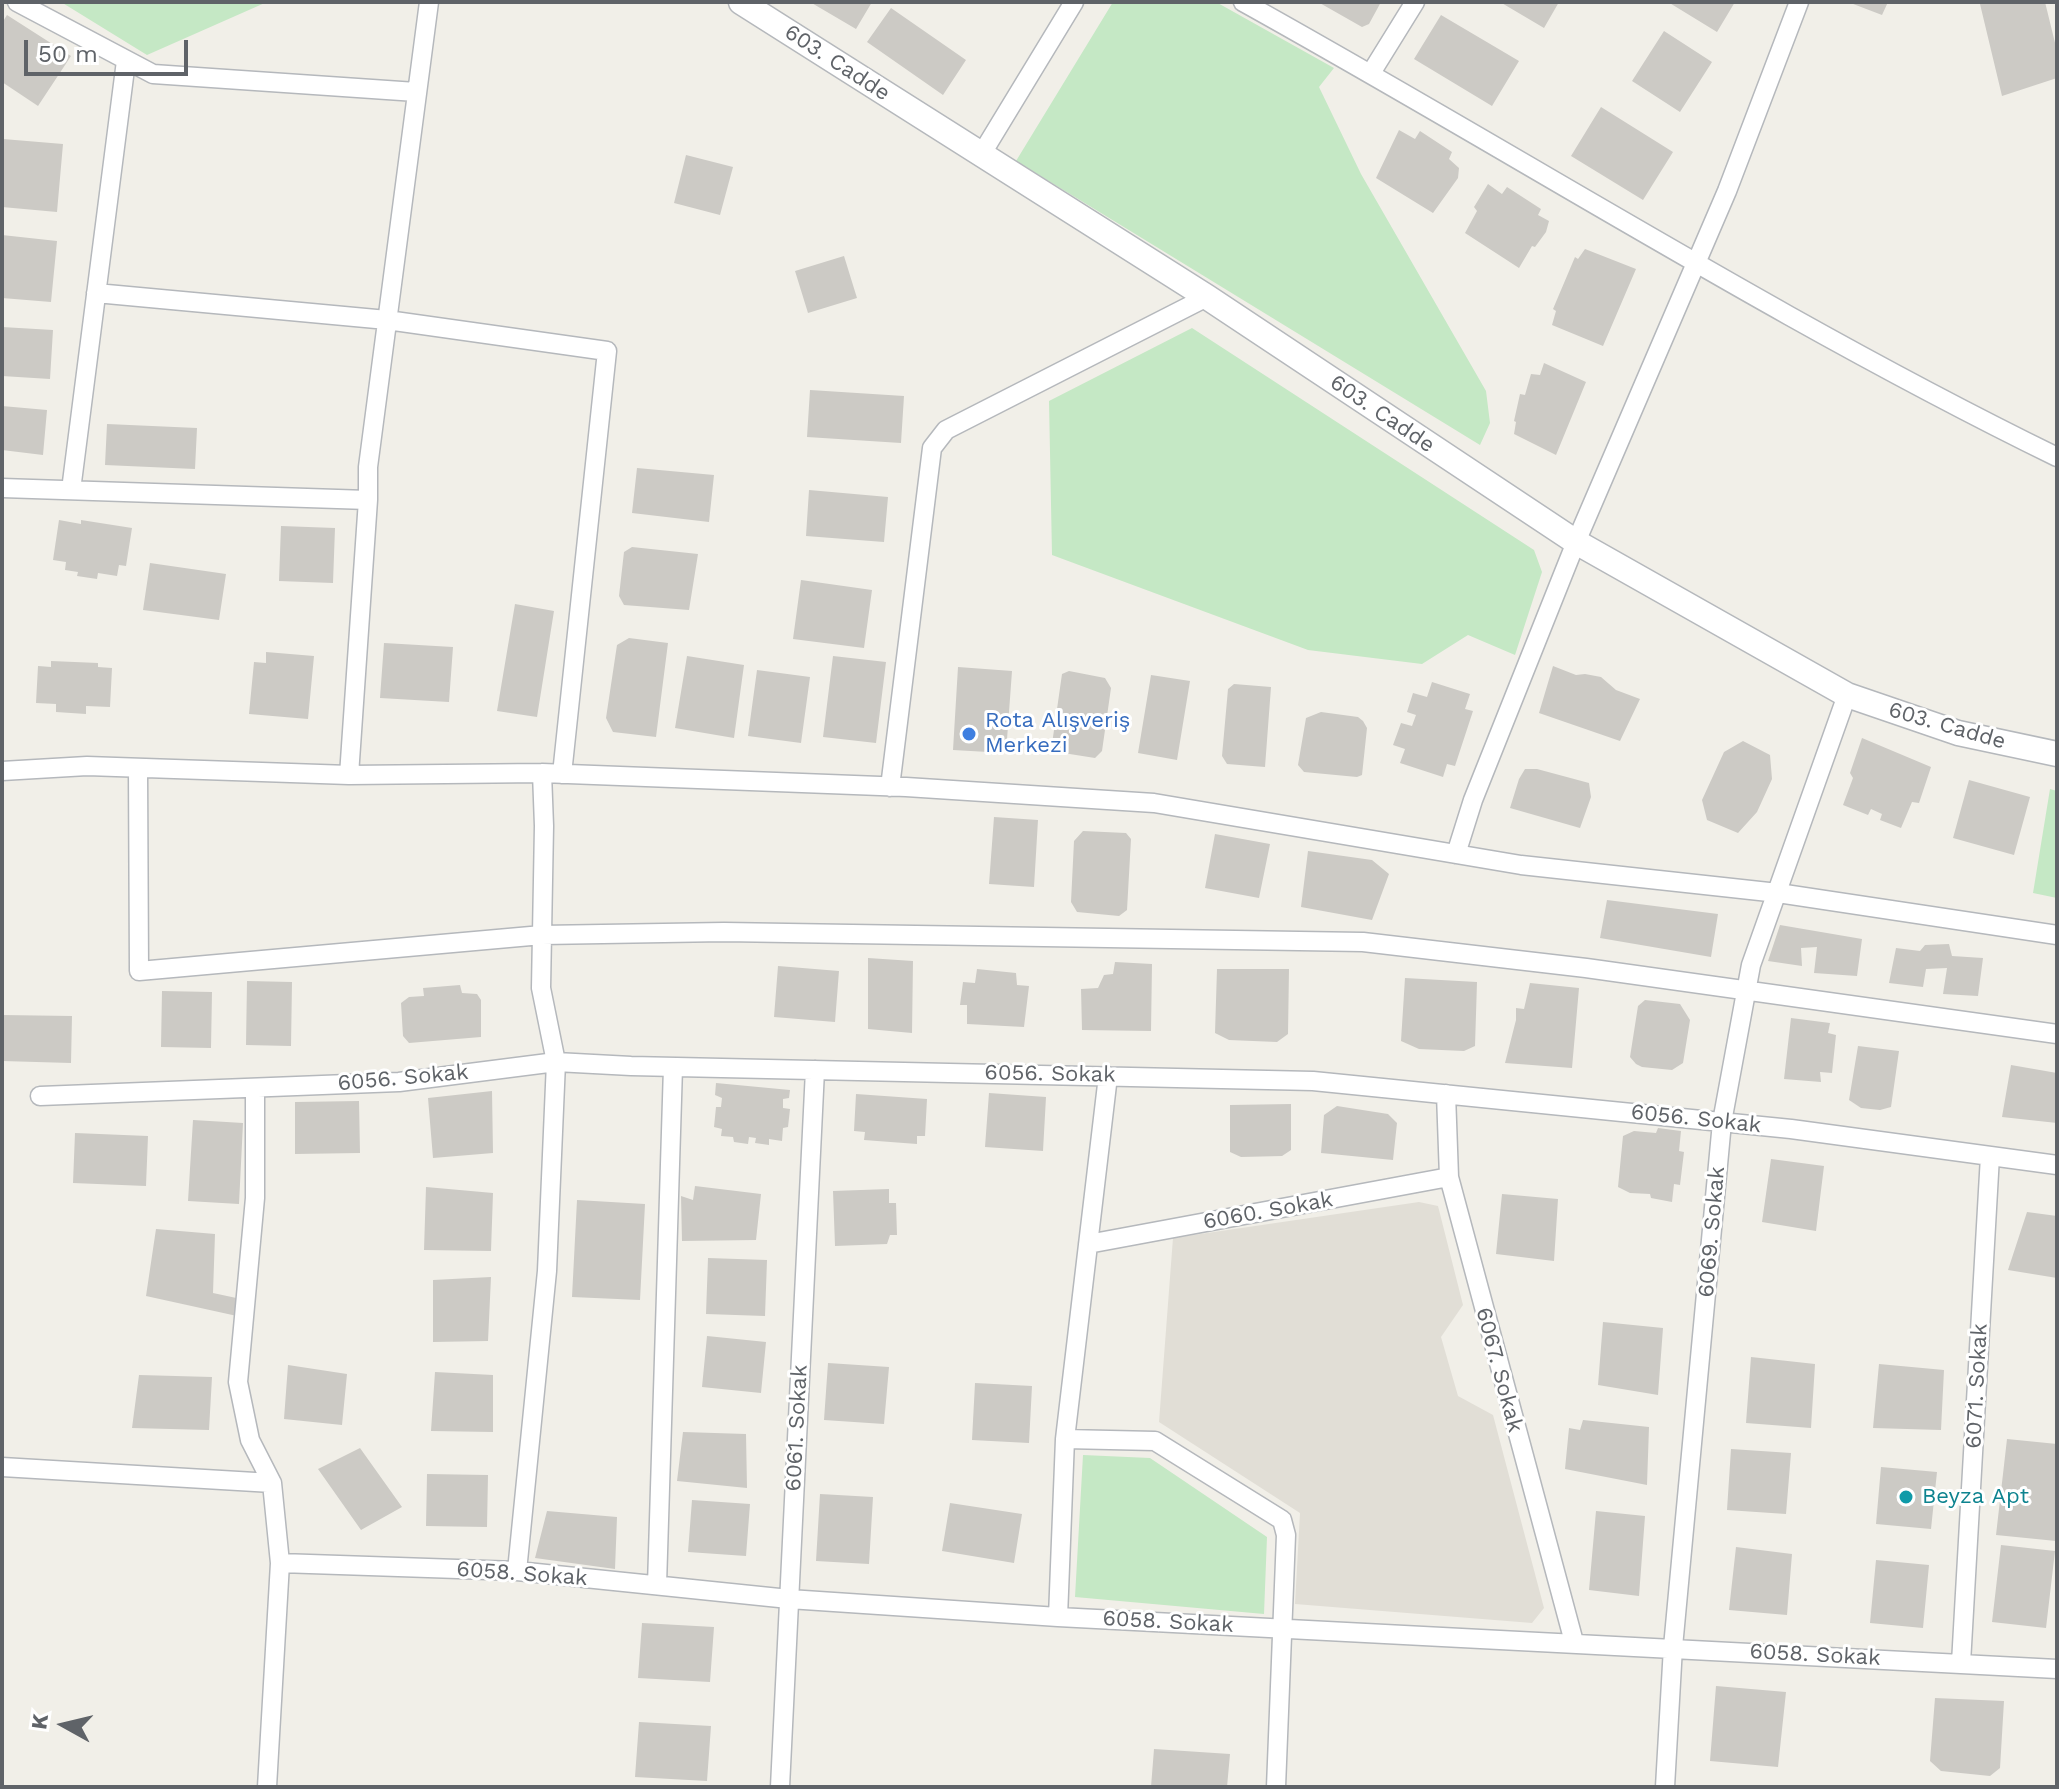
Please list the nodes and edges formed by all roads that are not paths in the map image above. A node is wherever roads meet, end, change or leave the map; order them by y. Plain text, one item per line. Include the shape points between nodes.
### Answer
1 (17, 2) edge
2 (429, 2) edge
3 (741, 2) edge
4 (1074, 2) edge
5 (1243, 2) edge
6 (1415, 2) edge
7 (1799, 2) edge
8 (126, 61) junction
9 (1371, 73) junction
10 (416, 92) junction
11 (981, 155) junction
12 (1696, 266) junction
13 (96, 293) junction
14 (1207, 297) junction
15 (387, 320) junction
16 (2057, 457) edge
17 (2, 488) edge
18 (71, 490) junction
19 (368, 500) junction
20 (1576, 542) junction
21 (1847, 695) junction
22 (2057, 754) edge
23 (138, 768) junction
24 (2, 771) edge
25 (542, 773) junction
26 (562, 774) junction
27 (349, 775) junction
28 (890, 787) junction
29 (1456, 854) junction
30 (1778, 893) junction
31 (542, 935) junction
32 (2057, 935) edge
33 (1747, 992) junction
34 (2057, 1034) edge
35 (556, 1062) junction
36 (673, 1067) junction
37 (815, 1070) junction
38 (1108, 1076) junction
39 (255, 1088) junction
40 (1446, 1094) junction
41 (40, 1096) dead end
42 (1722, 1122) junction
43 (1990, 1156) junction
44 (2057, 1165) edge
45 (1449, 1177) junction
46 (1088, 1244) junction
47 (1065, 1439) junction
48 (2, 1467) edge
49 (272, 1483) junction
50 (280, 1563) junction
51 (517, 1571) junction
52 (657, 1585) junction
53 (789, 1599) junction
54 (1058, 1617) junction
55 (1284, 1628) junction
56 (1574, 1642) junction
57 (1673, 1647) junction
58 (1961, 1663) junction
59 (2057, 1669) edge
60 (267, 1787) edge
61 (780, 1787) edge
62 (1276, 1787) edge
63 (1665, 1787) edge

1 - 8 street
2 - 10 street
3 - 11 street, 603. Cadde
4 - 11 street
5 - 9 street
6 - 9 street
7 - 12 street
8 - 10 street via 153,74
8 - 13 street
9 - 12 street
10 - 15 street
11 - 14 street, 603. Cadde
12 - 16 street
12 - 20 street
13 - 15 street
13 - 18 street
14 - 20 street, 603. Cadde
14 - 28 street via 946,430 932,448
15 - 19 street
15 - 26 street via 607,351
17 - 18 street
18 - 19 street
19 - 27 street
20 - 21 street, 603. Cadde
20 - 29 street
21 - 22 street, 603. Cadde via 1958,733
21 - 30 street, 6069. Sokak
23 - 24 street
23 - 27 street
23 - 31 street via 139,971
25 - 26 street
25 - 27 street
25 - 31 street
26 - 28 street
28 - 29 street via 1154,803
29 - 30 street
30 - 32 street
30 - 33 street, 6069. Sokak via 1751,965
31 - 33 street via 724,932 1363,942
31 - 35 street via 541,988
33 - 34 street
33 - 42 street, 6069. Sokak
35 - 36 street, 6056. Sokak
35 - 39 street, 6056. Sokak via 399,1082
35 - 51 street via 547,1271
36 - 37 street, 6056. Sokak
36 - 52 street
37 - 38 street, 6056. Sokak
37 - 53 street, 6061. Sokak
38 - 40 street, 6056. Sokak via 1313,1081
38 - 46 street
39 - 41 street, 6056. Sokak
39 - 49 street via 255,1198 238,1382 250,1440
40 - 42 street, 6056. Sokak
40 - 45 street, 6067. Sokak
42 - 43 street, 6056. Sokak
42 - 57 street, 6069. Sokak
43 - 44 street, 6056. Sokak
43 - 58 street, 6071. Sokak
45 - 46 street, 6060. Sokak
45 - 56 street, 6067. Sokak
46 - 47 street
47 - 54 street
47 - 55 street via 1155,1441 1282,1520
48 - 49 street
49 - 50 street
50 - 51 street, 6058. Sokak
50 - 60 street
51 - 52 street, 6058. Sokak
52 - 53 street, 6058. Sokak
53 - 54 street, 6058. Sokak
53 - 61 street, 6061. Sokak
54 - 55 street, 6058. Sokak
55 - 56 street, 6058. Sokak
55 - 62 street
56 - 57 street, 6058. Sokak
57 - 58 street, 6058. Sokak
57 - 63 street, 6069. Sokak
58 - 59 street, 6058. Sokak

